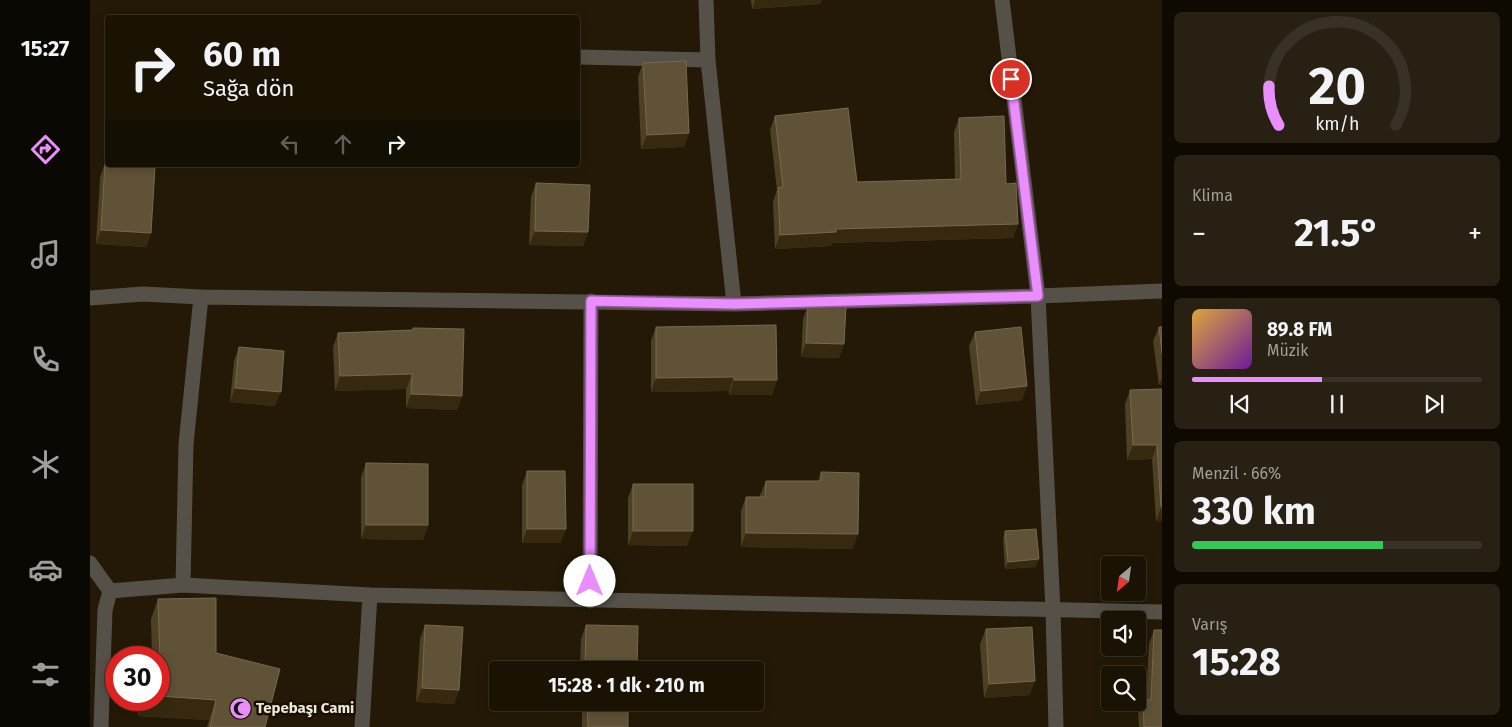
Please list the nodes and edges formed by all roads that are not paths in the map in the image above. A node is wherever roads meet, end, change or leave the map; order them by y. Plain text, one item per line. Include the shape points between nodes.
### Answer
1 (706, 0) edge
2 (1002, 0) edge
3 (580, 57) edge
4 (708, 60) junction
5 (1162, 291) edge
6 (1038, 296) junction
7 (201, 297) junction
8 (90, 298) edge
9 (591, 301) junction
10 (734, 304) junction
11 (90, 563) edge
12 (183, 585) junction
13 (110, 592) junction
14 (370, 595) junction
15 (590, 601) junction
16 (1053, 610) junction
17 (1162, 612) edge
18 (101, 727) edge
19 (362, 727) edge
20 (1056, 727) edge

1 - 4 street
2 - 6 street
3 - 4 street
4 - 10 street
5 - 6 street
6 - 10 street
6 - 16 street
7 - 8 street via 143,294
7 - 9 street
7 - 12 street via 186,444
9 - 10 street
9 - 15 street
11 - 13 street
12 - 13 street
12 - 14 street
13 - 18 street via 104,610
14 - 15 street
14 - 19 street
15 - 16 street
16 - 17 street
16 - 20 street

